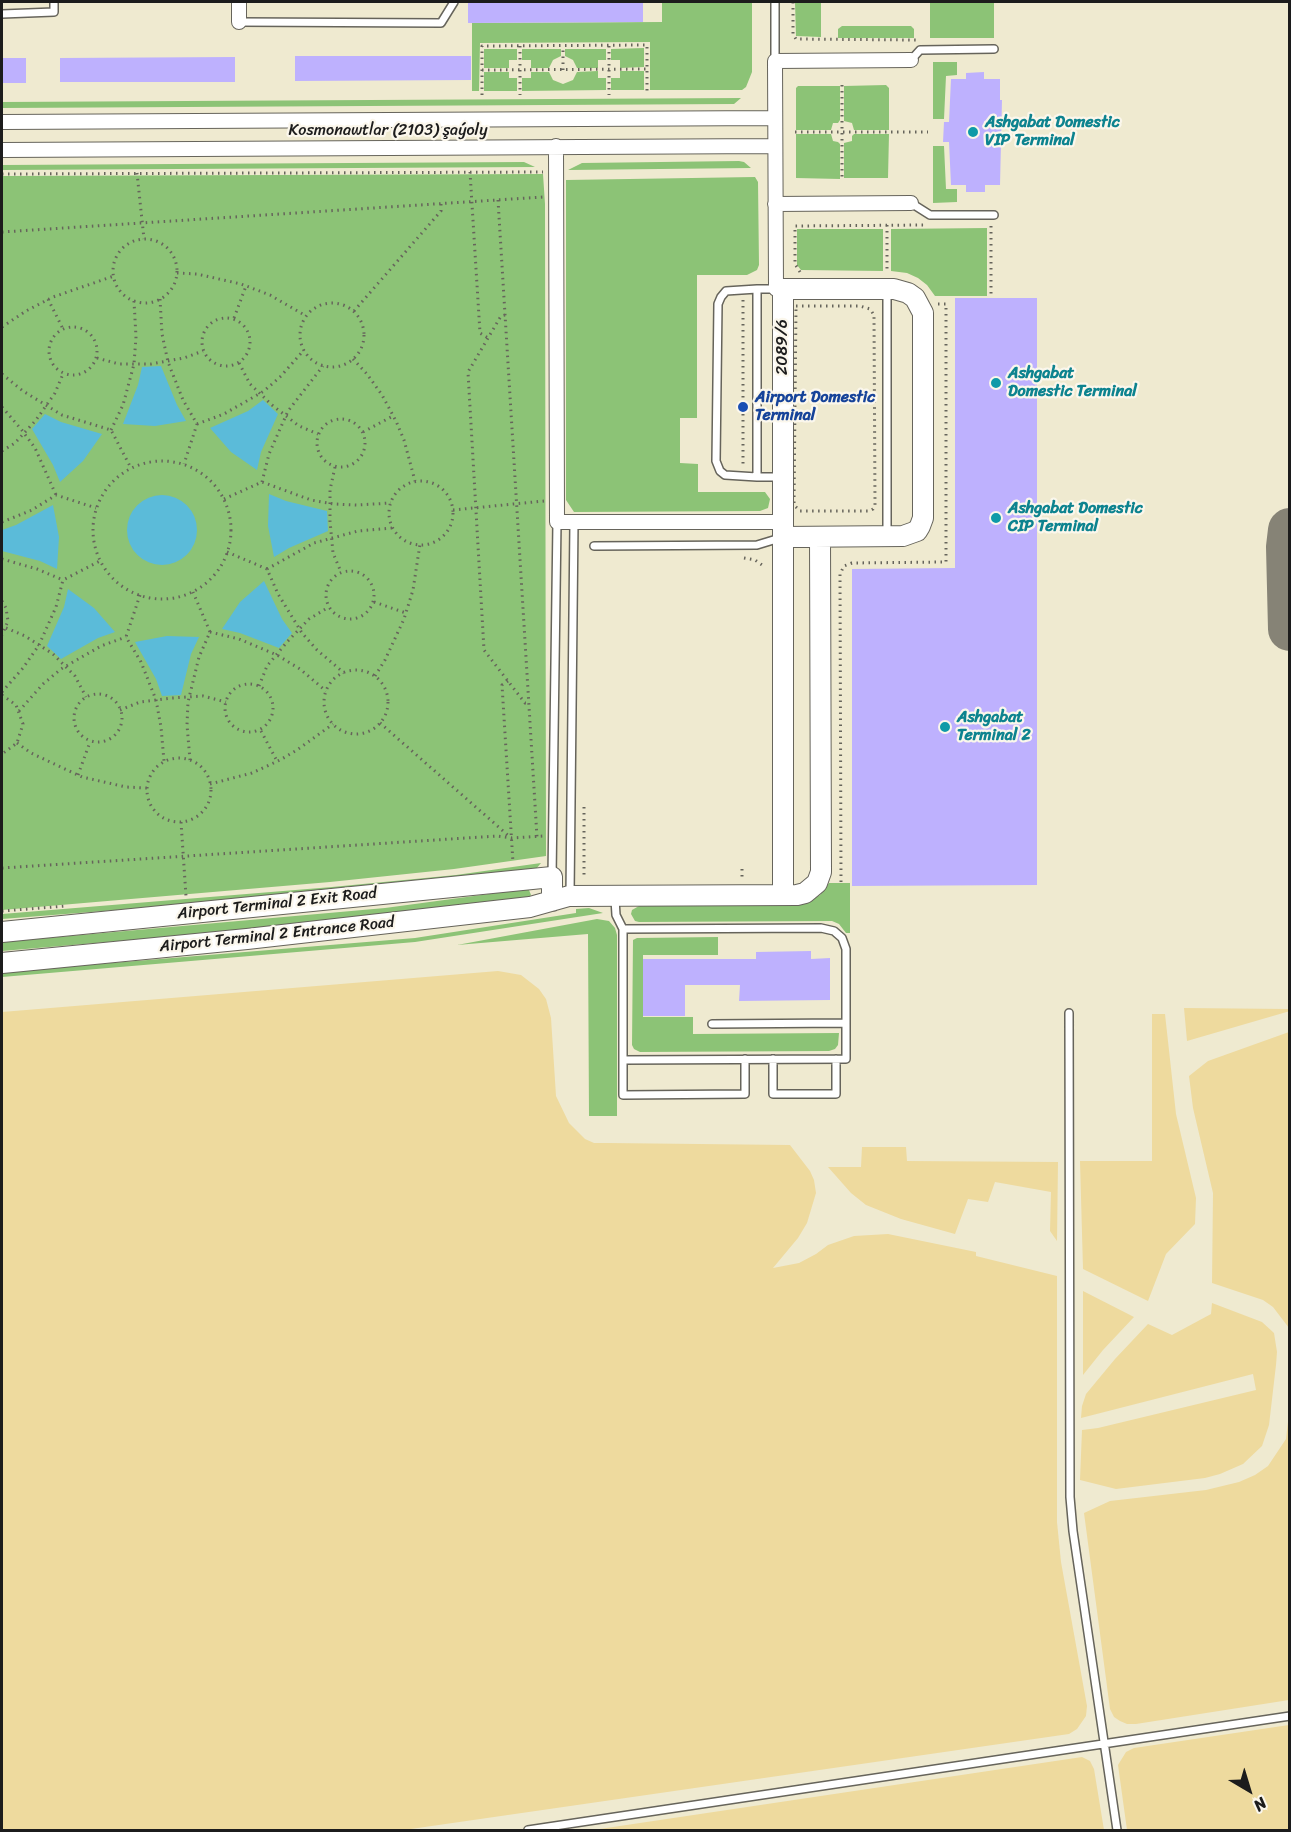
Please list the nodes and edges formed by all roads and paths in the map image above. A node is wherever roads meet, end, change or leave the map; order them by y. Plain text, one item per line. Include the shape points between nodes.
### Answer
1 (54, 2) edge
2 (239, 2) edge
3 (454, 2) edge
4 (775, 2) edge
5 (793, 2) edge
6 (2, 14) edge
7 (239, 22) joint
8 (911, 40) dead end
9 (520, 46) junction
10 (563, 46) junction
11 (609, 46) junction
12 (994, 49) dead end
13 (911, 60) joint
14 (775, 61) junction
15 (647, 69) junction
16 (482, 70) junction
17 (520, 70) junction
18 (563, 70) junction
19 (609, 70) junction
20 (842, 85) dead end
21 (609, 94) dead end
22 (647, 94) dead end
23 (482, 95) dead end
24 (520, 95) dead end
25 (775, 118) junction
26 (2, 122) edge
27 (795, 132) dead end
28 (842, 132) junction
29 (928, 132) dead end
30 (556, 146) junction
31 (776, 146) junction
32 (2, 150) edge
33 (471, 172) junction
34 (137, 173) junction
35 (2, 174) edge
36 (547, 175) dead end
37 (842, 180) dead end
38 (548, 197) dead end
39 (498, 200) junction
40 (472, 202) junction
41 (911, 203) joint
42 (441, 204) junction
43 (775, 204) junction
44 (994, 215) dead end
45 (142, 223) junction
46 (887, 225) junction
47 (933, 225) dead end
48 (991, 225) dead end
49 (2, 232) edge
50 (144, 239) junction
51 (177, 273) junction
52 (803, 274) dead end
53 (114, 276) junction
54 (891, 281) junction
55 (246, 286) junction
56 (757, 289) junction
57 (779, 289) junction
58 (991, 296) dead end
59 (933, 298) dead end
60 (48, 299) junction
61 (160, 299) junction
62 (134, 301) junction
63 (743, 303) dead end
64 (829, 306) dead end
65 (354, 311) junction
66 (505, 315) junction
67 (306, 316) junction
68 (234, 319) junction
69 (2, 327) edge
70 (63, 329) junction
71 (488, 338) junction
72 (304, 350) junction
73 (204, 351) junction
74 (97, 358) junction
75 (353, 359) junction
76 (168, 362) junction
77 (238, 363) junction
78 (134, 364) junction
79 (324, 366) junction
80 (2, 374) edge
81 (63, 374) junction
82 (260, 393) junction
83 (46, 406) junction
84 (2, 408) edge
85 (286, 416) junction
86 (393, 416) junction
87 (197, 424) junction
88 (111, 430) junction
89 (363, 432) junction
90 (24, 433) junction
91 (318, 434) junction
92 (2, 451) edge
93 (184, 464) junction
94 (335, 467) junction
95 (743, 467) dead end
96 (131, 468) junction
97 (758, 477) junction
98 (783, 477) junction
99 (415, 481) junction
100 (262, 483) junction
101 (56, 495) junction
102 (224, 499) junction
103 (549, 501) dead end
104 (329, 503) junction
105 (391, 503) junction
106 (516, 504) junction
107 (96, 508) junction
108 (476, 508) junction
109 (453, 510) junction
110 (849, 511) dead end
111 (2, 522) edge
112 (557, 522) junction
113 (574, 522) junction
114 (393, 528) junction
115 (783, 530) junction
116 (887, 536) junction
117 (332, 537) junction
118 (820, 537) junction
119 (420, 544) junction
120 (594, 546) dead end
121 (227, 552) junction
122 (2, 559) edge
123 (99, 561) junction
124 (267, 569) junction
125 (340, 572) junction
126 (63, 580) junction
127 (193, 592) junction
128 (140, 595) junction
129 (2, 601) edge
130 (373, 602) junction
131 (329, 607) junction
132 (406, 613) junction
133 (6, 628) junction
134 (299, 629) junction
135 (210, 632) junction
136 (2, 635) edge
137 (126, 637) junction
138 (39, 645) junction
139 (277, 655) junction
140 (65, 667) junction
141 (344, 673) junction
142 (375, 676) junction
143 (508, 681) junction
144 (259, 686) junction
145 (326, 691) junction
146 (2, 693) edge
147 (86, 697) junction
148 (189, 697) junction
149 (156, 700) junction
150 (226, 702) junction
151 (528, 703) junction
152 (120, 710) junction
153 (20, 711) junction
154 (380, 723) junction
155 (333, 724) junction
156 (261, 730) junction
157 (90, 742) junction
158 (17, 743) junction
159 (2, 754) edge
160 (190, 760) junction
161 (277, 761) junction
162 (164, 762) junction
163 (78, 775) junction
164 (210, 784) junction
165 (147, 789) junction
166 (584, 797) dead end
167 (181, 822) junction
168 (548, 836) dead end
169 (537, 837) junction
170 (512, 838) junction
171 (183, 857) junction
172 (513, 863) dead end
173 (2, 868) edge
174 (743, 872) dead end
175 (552, 877) junction
176 (742, 880) dead end
177 (584, 881) dead end
178 (841, 882) dead end
179 (783, 895) junction
180 (196, 896) dead end
181 (615, 896) junction
182 (561, 899) junction
183 (71, 906) dead end
184 (2, 911) edge
185 (623, 929) junction
186 (2, 932) edge
187 (2, 963) edge
188 (1069, 1013) dead end
189 (846, 1023) junction
190 (712, 1024) dead end
191 (745, 1059) junction
192 (773, 1059) junction
193 (836, 1059) junction
194 (623, 1060) junction
195 (1290, 1716) edge
196 (1105, 1744) junction
197 (528, 1830) edge
198 (1118, 1830) edge

1 - 6 lane via 54,12
2 - 7 street
3 - 7 lane via 441,23
4 - 14 lane
5 - 8 path via 796,39
9 - 10 path
9 - 16 path via 482,46
9 - 17 path
10 - 11 path
10 - 18 path
11 - 15 path via 647,45
11 - 19 path
12 - 13 lane via 920,50
13 - 14 street
14 - 25 street
15 - 19 path
15 - 22 path
16 - 17 path
16 - 23 path
17 - 18 path
17 - 24 path
18 - 19 path
19 - 21 path
20 - 28 path
25 - 26 street, Kosmonawtlar (2103) şaýoly
25 - 31 street
27 - 28 path
28 - 29 path
28 - 37 path
30 - 31 street, Kosmonawtlar (2103) şaýoly
30 - 32 street, Kosmonawtlar (2103) şaýoly
30 - 112 street
31 - 43 street
33 - 34 path
33 - 36 path via 540,171
33 - 40 path
34 - 35 path
34 - 45 path
38 - 39 path
39 - 40 path
39 - 66 path
40 - 42 path
40 - 71 path via 480,333
41 - 43 street
41 - 44 lane via 930,215
42 - 45 path
42 - 65 path via 441,211
43 - 57 street
45 - 49 path
45 - 50 path
46 - 47 path
46 - 52 path via 795,226 795,264
46 - 54 path via 887,274
48 - 58 path
50 - 51 path via 157,241 168,249
50 - 53 path via 131,242 121,251
51 - 55 path
51 - 61 path via 174,285
53 - 60 path
53 - 62 path via 118,288
54 - 57 street
54 - 116 lane
54 - 116 street via 915,298 923,313 923,518 909,536
55 - 67 path
55 - 68 path
56 - 57 lane
56 - 97 lane
56 - 97 lane via 726,291 717,304 716,461 720,471 731,477
57 - 98 street, 2089/6
59 - 178 path via 936,304 946,304 946,562 852,563 844,566 840,574
60 - 69 path
60 - 70 path
61 - 62 path
61 - 76 path
62 - 78 path
63 - 95 path
64 - 110 path via 866,307 875,318 875,505 869,511
65 - 67 path via 329,303
65 - 75 path via 364,335
66 - 71 path
66 - 106 path
67 - 72 path via 300,335
68 - 73 path via 220,318 209,325 202,338
68 - 77 path via 246,327 251,340 248,353
70 - 74 path via 76,327 89,332 96,344
70 - 81 path via 52,338 49,352 52,365
71 - 108 path via 468,372
72 - 79 path via 310,359
72 - 82 path
73 - 76 path
73 - 77 path via 218,365
74 - 78 path
74 - 81 path via 84,373
75 - 79 path via 342,365
75 - 86 path
76 - 78 path
76 - 87 path
77 - 82 path
78 - 88 path via 123,405
79 - 85 path
80 - 83 path
81 - 83 path
82 - 85 path
82 - 87 path
83 - 88 path
83 - 90 path
84 - 90 path
85 - 91 path
85 - 100 path via 269,454
86 - 89 path
86 - 99 path
87 - 93 path
88 - 96 path
89 - 91 path via 353,422 340,419 327,423
89 - 94 path via 365,445 360,458 349,466
90 - 92 path
90 - 101 path via 46,468
91 - 94 path via 319,454
93 - 96 path via 166,460
93 - 102 path via 214,484
94 - 104 path
96 - 107 path via 116,478
97 - 98 lane
98 - 115 street, 2089/6
99 - 105 path via 398,491
99 - 109 path via 441,487
100 - 102 path
100 - 104 path
101 - 107 path
101 - 111 path
102 - 121 path via 230,516
103 - 106 path
104 - 105 path
104 - 117 path
105 - 114 path
106 - 108 path
106 - 151 path
107 - 123 path via 92,526
108 - 109 path
108 - 143 path via 484,650
109 - 119 path via 444,534 433,542
112 - 113 street
112 - 175 lane
113 - 115 street
113 - 182 lane
114 - 117 path
114 - 119 path via 401,538
115 - 118 street
115 - 120 lane via 757,545
115 - 179 street, 2089/6
116 - 118 street
117 - 124 path
117 - 125 path
118 - 179 street, Airport Terminal 2 Entrance Road via 821,872 810,890 800,895
119 - 132 path
121 - 124 path
121 - 127 path via 220,568
122 - 126 path
123 - 126 path
123 - 128 path via 123,588
124 - 134 path
125 - 130 path via 354,570 367,577 374,588
125 - 131 path via 327,587
126 - 138 path
127 - 128 path via 176,598
127 - 135 path
128 - 137 path
129 - 133 path via 8,614
130 - 131 path via 365,614 353,619 339,616
130 - 132 path
131 - 134 path
132 - 142 path
133 - 136 path
133 - 138 path
134 - 139 path
134 - 141 path
135 - 139 path
135 - 148 path
137 - 140 path
137 - 149 path
138 - 140 path
138 - 146 path
139 - 144 path via 267,666
139 - 145 path
140 - 147 path via 75,676
140 - 153 path
141 - 142 path via 356,670
141 - 145 path
142 - 154 path via 388,698 387,711
143 - 151 path
143 - 170 path via 502,685
144 - 150 path via 239,686
144 - 156 path via 270,694 274,707 270,721
145 - 155 path via 324,706
146 - 153 path
147 - 152 path via 106,695
147 - 157 path via 76,707 73,720 78,733
148 - 149 path
148 - 150 path
148 - 160 path
149 - 152 path
149 - 162 path
150 - 156 path via 226,716 234,727 246,733
151 - 169 path
152 - 157 path via 122,723 115,735 103,742
153 - 158 path via 22,724
154 - 155 path via 356,734
154 - 170 path
155 - 161 path
156 - 161 path
157 - 163 path
158 - 159 path
158 - 163 path
160 - 162 path
160 - 164 path via 206,772
161 - 164 path
162 - 165 path via 150,776
163 - 165 path
164 - 167 path via 210,798 204,810
165 - 167 path via 157,813
166 - 177 path
167 - 171 path
168 - 169 path
169 - 170 path
170 - 171 path
170 - 172 path
171 - 173 path
171 - 180 path via 186,897
174 - 176 path
175 - 182 street
175 - 186 street, Airport Terminal 2 Exit Road
179 - 181 street, Airport Terminal 2 Entrance Road
181 - 182 street, Airport Terminal 2 Entrance Road
181 - 185 lane via 616,915
182 - 187 street, Airport Terminal 2 Entrance Road via 530,907
183 - 184 path
185 - 189 lane via 834,931 846,949
185 - 194 lane
188 - 196 lane via 1070,1497
189 - 190 lane
189 - 193 lane via 846,1059
191 - 192 lane
191 - 194 lane
191 - 194 lane via 745,1094 623,1095
192 - 193 lane
192 - 193 lane via 773,1094 836,1094
195 - 196 lane
196 - 197 lane
196 - 198 lane

